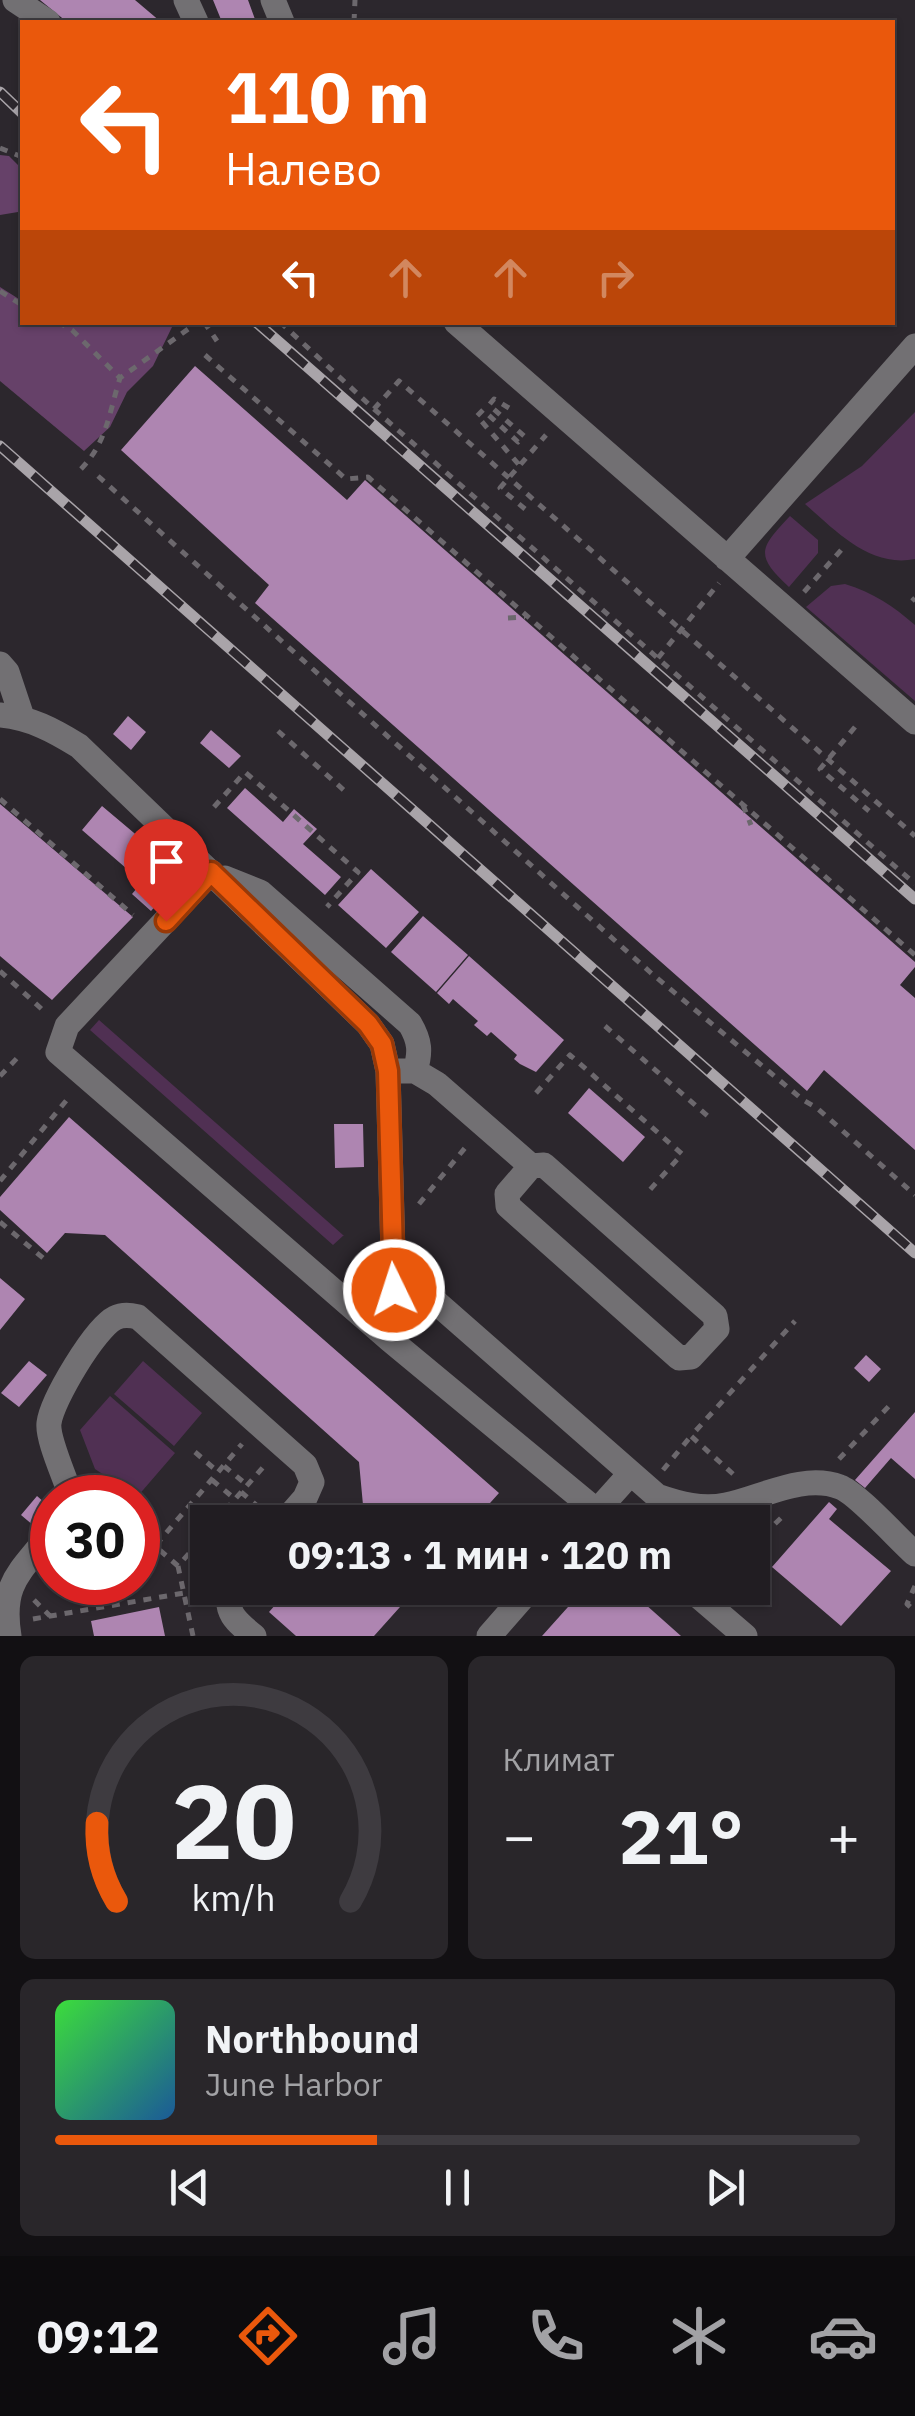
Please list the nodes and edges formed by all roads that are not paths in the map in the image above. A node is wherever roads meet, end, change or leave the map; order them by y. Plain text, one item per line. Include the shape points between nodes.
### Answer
1 (14, 0) edge
2 (45, 20) edge
3 (459, 325) edge
4 (915, 346) edge
5 (724, 571) junction
6 (0, 664) edge
7 (11, 716) edge
8 (915, 722) edge
9 (211, 872) junction
10 (388, 1071) junction
11 (414, 1072) junction
12 (532, 1166) junction
13 (394, 1290) junction
14 (389, 1340) junction
15 (630, 1474) junction
16 (64, 1475) edge
17 (295, 1505) edge
18 (582, 1505) edge
19 (608, 1505) edge
20 (915, 1554) edge
21 (30, 1558) edge
22 (230, 1605) edge
23 (516, 1605) edge
24 (709, 1605) edge
25 (7, 1630) edge
26 (254, 1636) edge
27 (489, 1636) edge
28 (746, 1636) edge

1 - 2 street
3 - 5 street
4 - 5 street
5 - 8 street
6 - 7 street via 7,672
7 - 9 street via 79,746
9 - 10 street via 368,1024 382,1044
9 - 11 street via 260,892 410,1024 420,1040
9 - 14 street via 67,1026 58,1052
10 - 11 street
10 - 13 street
11 - 12 street
12 - 12 street via 544,1165 715,1316 716,1328 692,1357 679,1358 508,1206 507,1194
13 - 14 street
13 - 15 street via 422,1290
14 - 18 street
15 - 19 street
15 - 20 street via 657,1496 690,1507 724,1506 792,1486 841,1487
16 - 17 street via 50,1416 75,1365 112,1319 125,1314 138,1317 305,1465 312,1482
21 - 25 street via 2,1600
22 - 26 street via 231,1616
23 - 27 street
24 - 28 street

